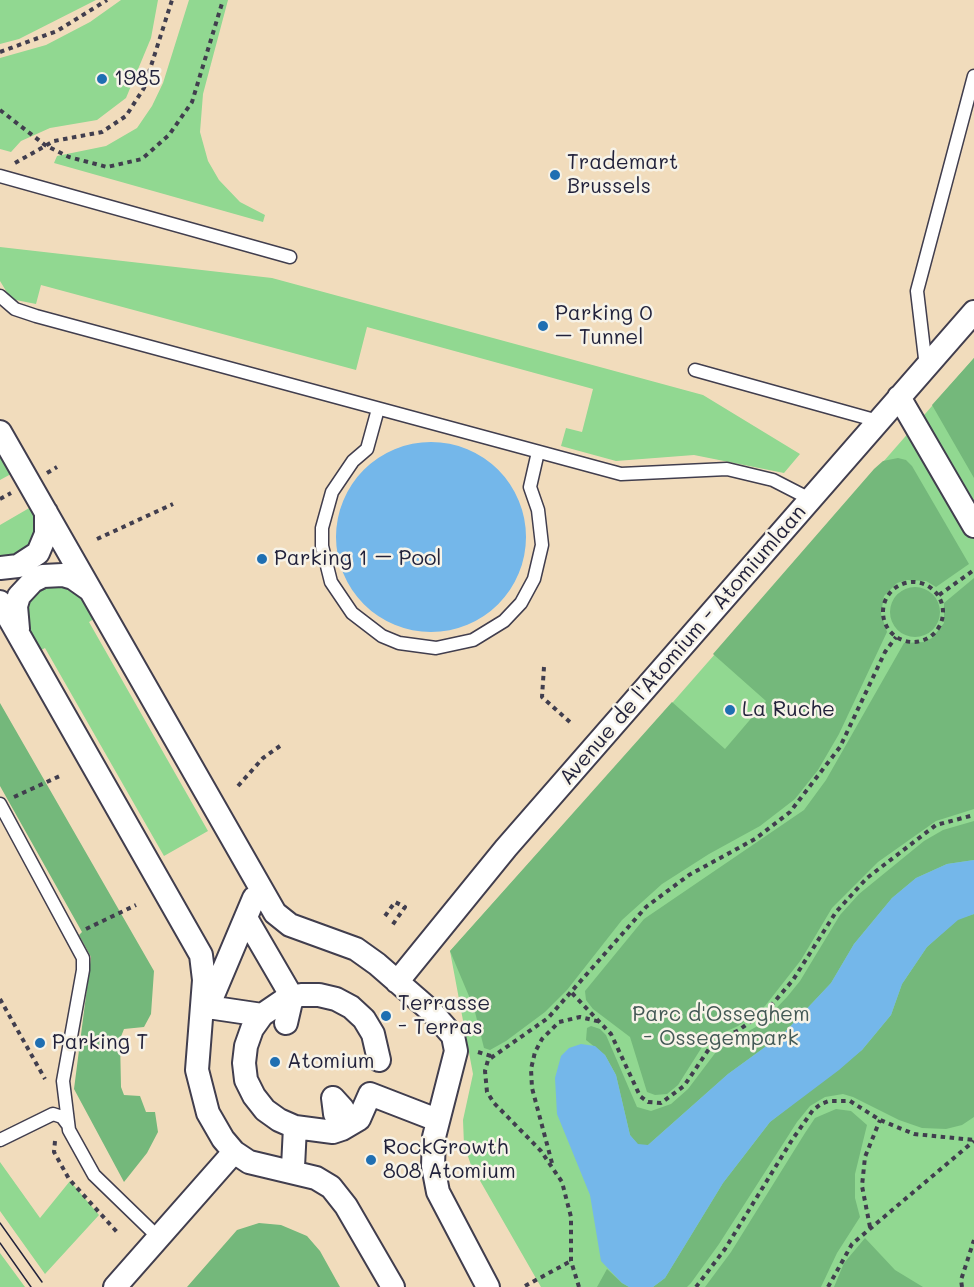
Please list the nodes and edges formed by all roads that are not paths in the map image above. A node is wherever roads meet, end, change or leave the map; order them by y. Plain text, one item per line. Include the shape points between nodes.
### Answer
1 (974, 76) edge
2 (4, 172) edge
3 (290, 257) dead end
4 (0, 296) edge
5 (974, 312) edge
6 (926, 367) junction
7 (695, 370) dead end
8 (899, 397) junction
9 (378, 409) junction
10 (878, 421) junction
11 (0, 432) edge
12 (538, 452) junction
13 (810, 499) junction
14 (46, 512) junction
15 (974, 526) edge
16 (0, 568) edge
17 (91, 591) junction
18 (0, 602) edge
19 (19, 635) junction
20 (5, 801) edge
21 (254, 903) junction
22 (397, 982) junction
23 (292, 997) junction
24 (262, 1015) junction
25 (286, 1023) dead end
26 (379, 1060) dead end
27 (432, 1118) dead end
28 (68, 1125) junction
29 (295, 1127) junction
30 (0, 1140) edge
31 (234, 1152) junction
32 (293, 1167) dead end
33 (159, 1238) junction
34 (115, 1287) edge
35 (393, 1287) edge
36 (488, 1287) edge

1 - 6 lane via 917,291
2 - 3 lane
4 - 9 lane via 15,309 36,316
5 - 6 street, Avenue de l'Atomium - Atomiumlaan
6 - 8 street, Avenue de l'Atomium - Atomiumlaan
7 - 10 lane
8 - 10 street, Avenue de l'Atomium - Atomiumlaan
8 - 15 street
9 - 12 lane
9 - 12 lane via 367,449 341,476 332,492 322,528 322,546 327,573 340,599 352,614 399,643 436,648 472,640 504,621 526,595 540,562 542,544 538,510 530,487
10 - 13 street, Avenue de l'Atomium - Atomiumlaan
11 - 14 street
12 - 13 lane via 621,474 727,469 773,480
13 - 22 street, Avenue de l'Atomium - Atomiumlaan via 506,848
14 - 16 street via 46,534 38,553 18,566
14 - 17 street
17 - 19 street via 63,574 33,581 16,606
17 - 21 street
18 - 19 street
19 - 31 street via 197,946 204,970 197,1070 208,1113
20 - 28 lane via 84,964 63,1081
21 - 22 street via 290,925 356,949
21 - 23 street
21 - 24 street via 208,1007
22 - 36 street via 431,1011 456,1043 434,1137 435,1180
23 - 24 street
23 - 25 street
23 - 26 street via 327,996 351,1007 373,1034
24 - 29 street via 246,1046 246,1080 265,1110
27 - 29 street via 370,1094 359,1119 343,1119 333,1132
28 - 30 lane via 62,1117 48,1115
28 - 33 lane via 94,1175
29 - 32 street
31 - 33 street
31 - 35 street via 265,1167 316,1178 331,1186
33 - 34 street

